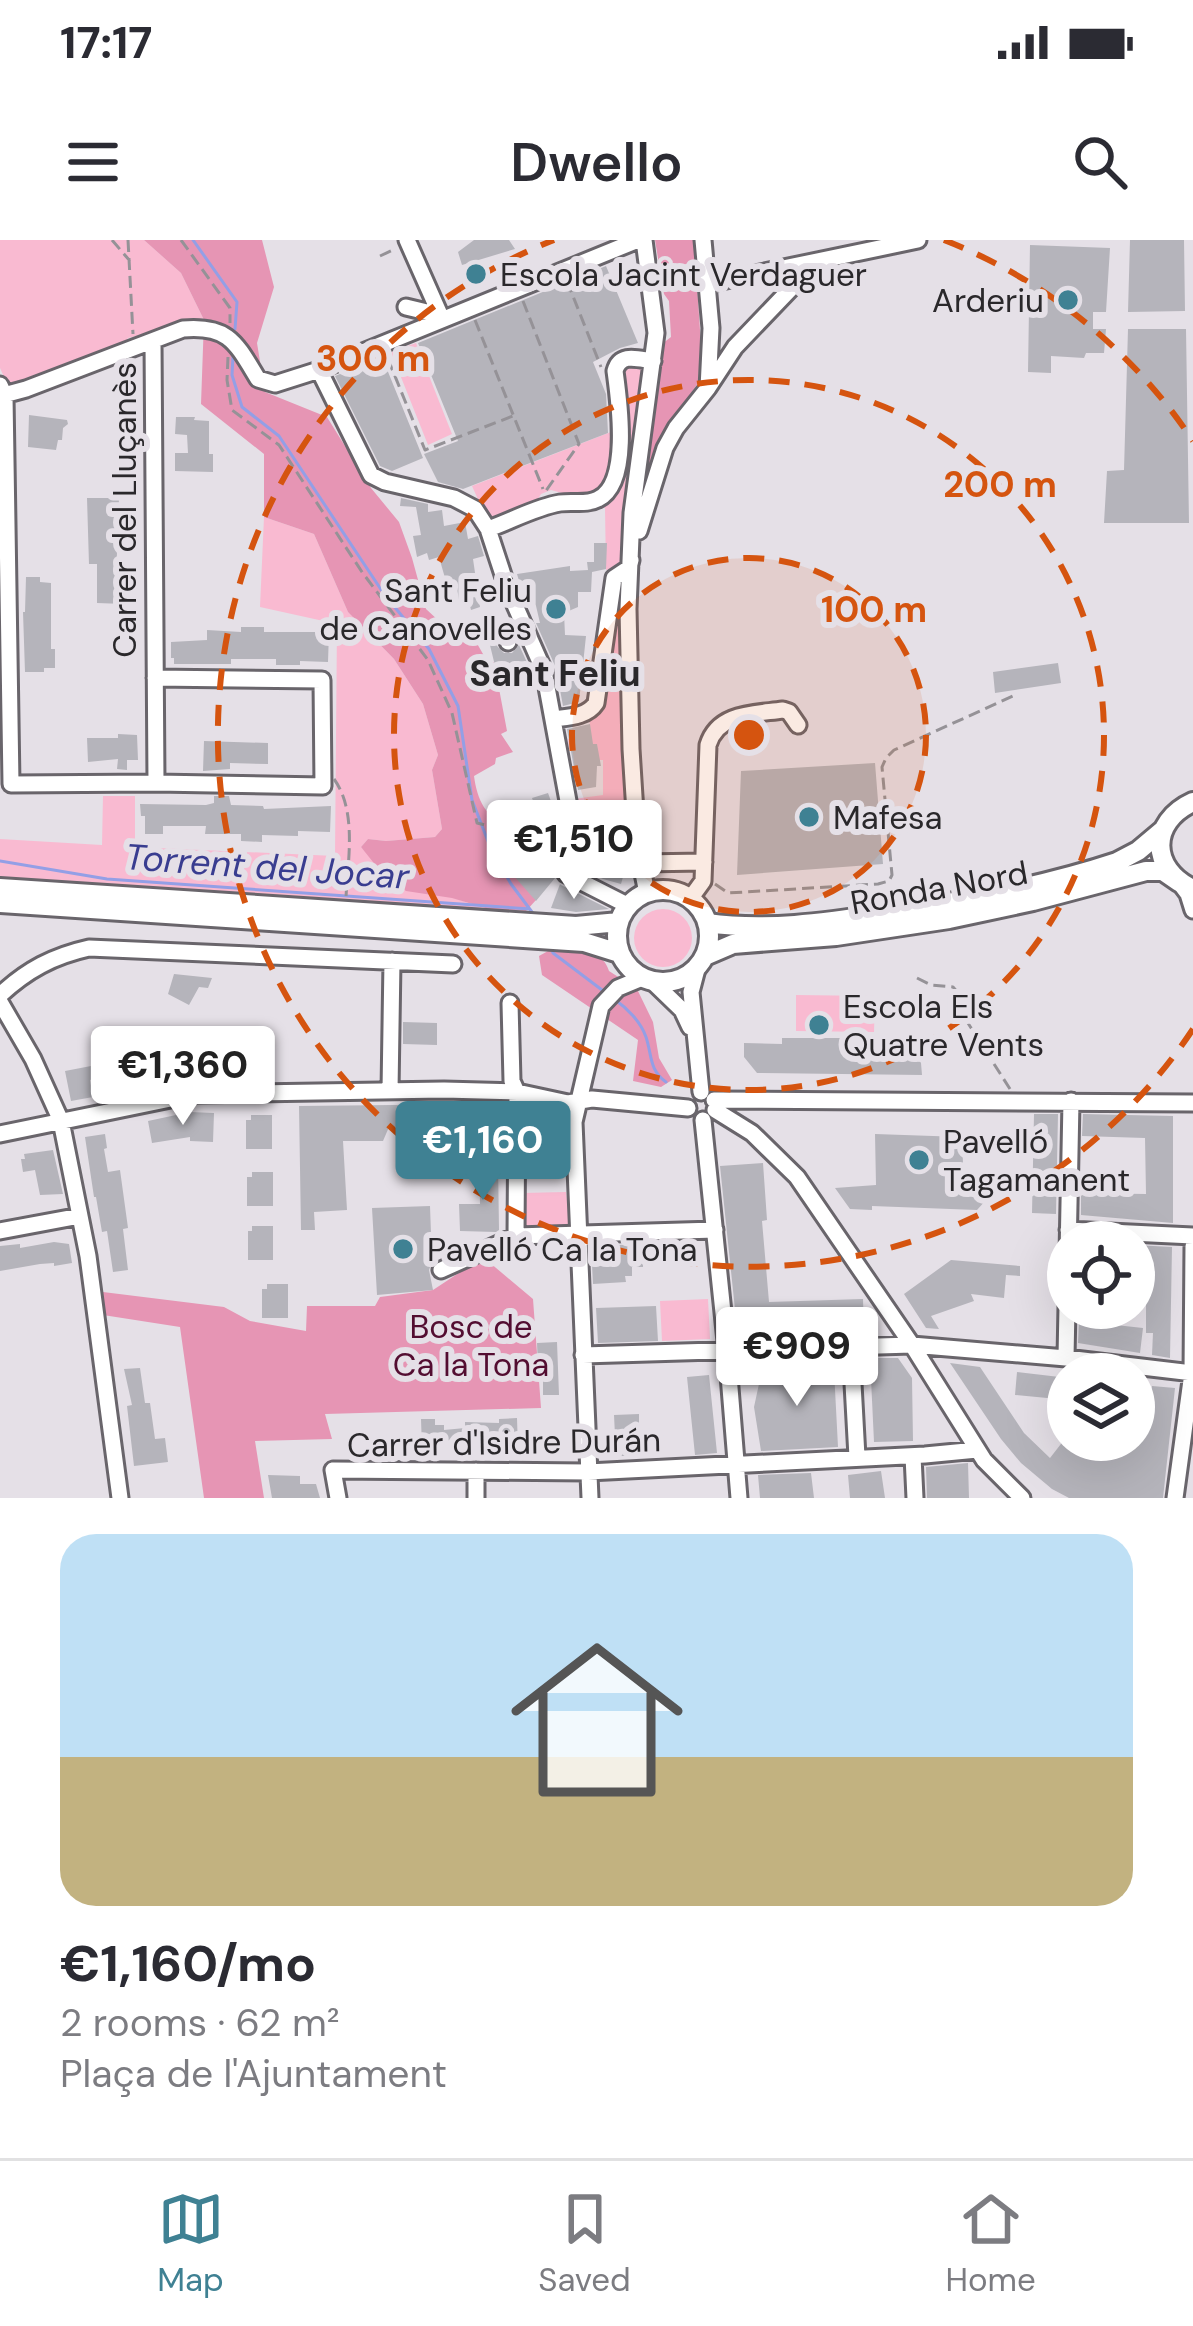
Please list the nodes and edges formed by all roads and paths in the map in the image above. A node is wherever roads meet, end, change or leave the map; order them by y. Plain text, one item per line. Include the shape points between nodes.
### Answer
1 (112, 240) edge
2 (128, 240) edge
3 (181, 240) edge
4 (404, 240) edge
5 (641, 240) edge
6 (703, 240) edge
7 (918, 240) edge
8 (852, 254) junction
9 (380, 256) dead end
10 (130, 261) junction
11 (563, 271) junction
12 (707, 284) junction
13 (518, 288) junction
14 (406, 307) dead end
15 (470, 307) junction
16 (439, 320) junction
17 (230, 337) junction
18 (153, 341) junction
19 (134, 348) junction
20 (384, 350) dead end
21 (653, 361) junction
22 (319, 370) junction
23 (603, 373) dead end
24 (708, 388) junction
25 (2, 392) edge
26 (513, 416) junction
27 (488, 529) junction
28 (629, 568) junction
29 (525, 628) junction
30 (508, 642) dead end
31 (155, 678) junction
32 (1013, 696) dead end
33 (553, 719) junction
34 (797, 725) dead end
35 (323, 770) junction
36 (156, 784) junction
37 (1193, 802) edge
38 (516, 827) dead end
39 (1163, 830) junction
40 (641, 863) junction
41 (704, 869) junction
42 (1186, 886) edge
43 (0, 888) edge
44 (647, 893) junction
45 (690, 898) junction
46 (0, 903) edge
47 (1193, 910) edge
48 (345, 911) junction
49 (623, 914) junction
50 (707, 923) junction
51 (538, 931) junction
52 (620, 953) junction
53 (392, 962) junction
54 (701, 962) junction
55 (453, 964) dead end
56 (917, 978) dead end
57 (647, 980) junction
58 (0, 999) edge
59 (510, 1004) dead end
60 (694, 1035) junction
61 (390, 1091) junction
62 (517, 1092) junction
63 (577, 1100) junction
64 (1018, 1100) junction
65 (1071, 1101) junction
66 (1193, 1103) edge
67 (708, 1106) junction
68 (61, 1121) junction
69 (0, 1134) edge
70 (80, 1216) junction
71 (1068, 1221) edge
72 (715, 1230) junction
73 (0, 1231) edge
74 (578, 1234) junction
75 (1155, 1234) edge
76 (516, 1236) junction
77 (1193, 1236) edge
78 (1193, 1246) edge
79 (441, 1270) dead end
80 (912, 1345) junction
81 (851, 1347) junction
82 (727, 1351) junction
83 (583, 1355) junction
84 (1047, 1356) edge
85 (1155, 1369) edge
86 (1193, 1373) edge
87 (977, 1450) junction
88 (913, 1456) junction
89 (856, 1457) junction
90 (736, 1465) junction
91 (476, 1471) junction
92 (588, 1472) junction
93 (120, 1498) edge
94 (338, 1498) edge
95 (476, 1498) edge
96 (590, 1498) edge
97 (739, 1498) edge
98 (915, 1498) edge
99 (1022, 1498) edge
100 (1174, 1498) edge

1 - 10 path
2 - 10 path
3 - 17 path via 230,308
4 - 9 path
4 - 16 street
5 - 11 street
5 - 21 street
6 - 12 street
7 - 8 street
8 - 12 street
8 - 24 street via 800,279
10 - 19 path
11 - 13 street
11 - 23 path
12 - 24 street
13 - 15 street
13 - 26 path via 579,444 544,493
14 - 16 street
15 - 16 street
15 - 26 path
16 - 22 street
17 - 18 street via 207,327
17 - 22 street via 258,379 275,384
17 - 38 path via 232,410 279,445 428,660 452,713 477,823
18 - 19 street
18 - 31 street, Carrer del Lluçanès
19 - 25 street
20 - 26 path via 424,450
21 - 27 street via 616,364 619,462 610,490
21 - 28 street
22 - 27 street via 371,475 454,498 475,509
24 - 28 street via 665,448
25 - 36 street via 10,784
27 - 29 street
28 - 33 street via 614,578 596,703
28 - 40 street
29 - 30 street via 506,634
29 - 33 street
31 - 35 street, Carrer del Lluçanès via 322,680
31 - 36 street, Carrer del Lluçanès
32 - 41 path via 886,758 889,881 728,893
33 - 49 street via 573,828 560,864
34 - 41 street via 776,710 734,717 711,734
35 - 36 street via 323,786
35 - 48 path via 338,782 350,832
37 - 39 main road, Ronda Nord
39 - 42 main road via 1162,859
39 - 50 main road, Ronda Nord via 1117,862 981,897 836,921
40 - 41 street
40 - 44 street
41 - 45 street
42 - 47 street
42 - 54 main road, Ronda Nord via 1146,871 949,919 734,944
43 - 48 main road
44 - 45 main road via 668,889
44 - 49 main road
45 - 50 main road
46 - 51 main road
48 - 51 main road
49 - 51 main road
49 - 52 main road
50 - 54 main road
51 - 52 main road
52 - 57 main road
53 - 55 street
53 - 58 street via 89,948 35,966
53 - 61 street
54 - 57 main road via 686,977
54 - 60 street via 691,992
56 - 64 path via 959,994 966,1020
57 - 60 street via 682,1010
57 - 63 street via 613,992 601,1006
58 - 68 street
59 - 62 street
60 - 67 street
61 - 62 street
61 - 68 street via 195,1094
62 - 63 street
62 - 76 street
63 - 67 street via 688,1108 692,1116
63 - 74 street
64 - 65 street
64 - 67 street
65 - 66 street
65 - 71 street
67 - 72 street
67 - 80 street via 752,1133 797,1177
68 - 69 street
68 - 70 street
70 - 73 street
70 - 93 street
72 - 74 street
72 - 82 street
74 - 76 street
74 - 83 street
75 - 77 street
76 - 79 street
78 - 86 street
80 - 81 street
80 - 84 street
80 - 87 street
81 - 82 street
81 - 89 street
82 - 83 street
82 - 90 street
83 - 92 street
85 - 86 street
86 - 100 street
87 - 88 street, Carrer d'Isidre Durán
87 - 99 street
88 - 89 street, Carrer d'Isidre Durán
88 - 98 street
89 - 90 street, Carrer d'Isidre Durán
90 - 92 street, Carrer d'Isidre Durán
90 - 97 street
91 - 92 street, Carrer d'Isidre Durán
91 - 94 street, Carrer d'Isidre Durán via 333,1470
91 - 95 street
92 - 96 street

